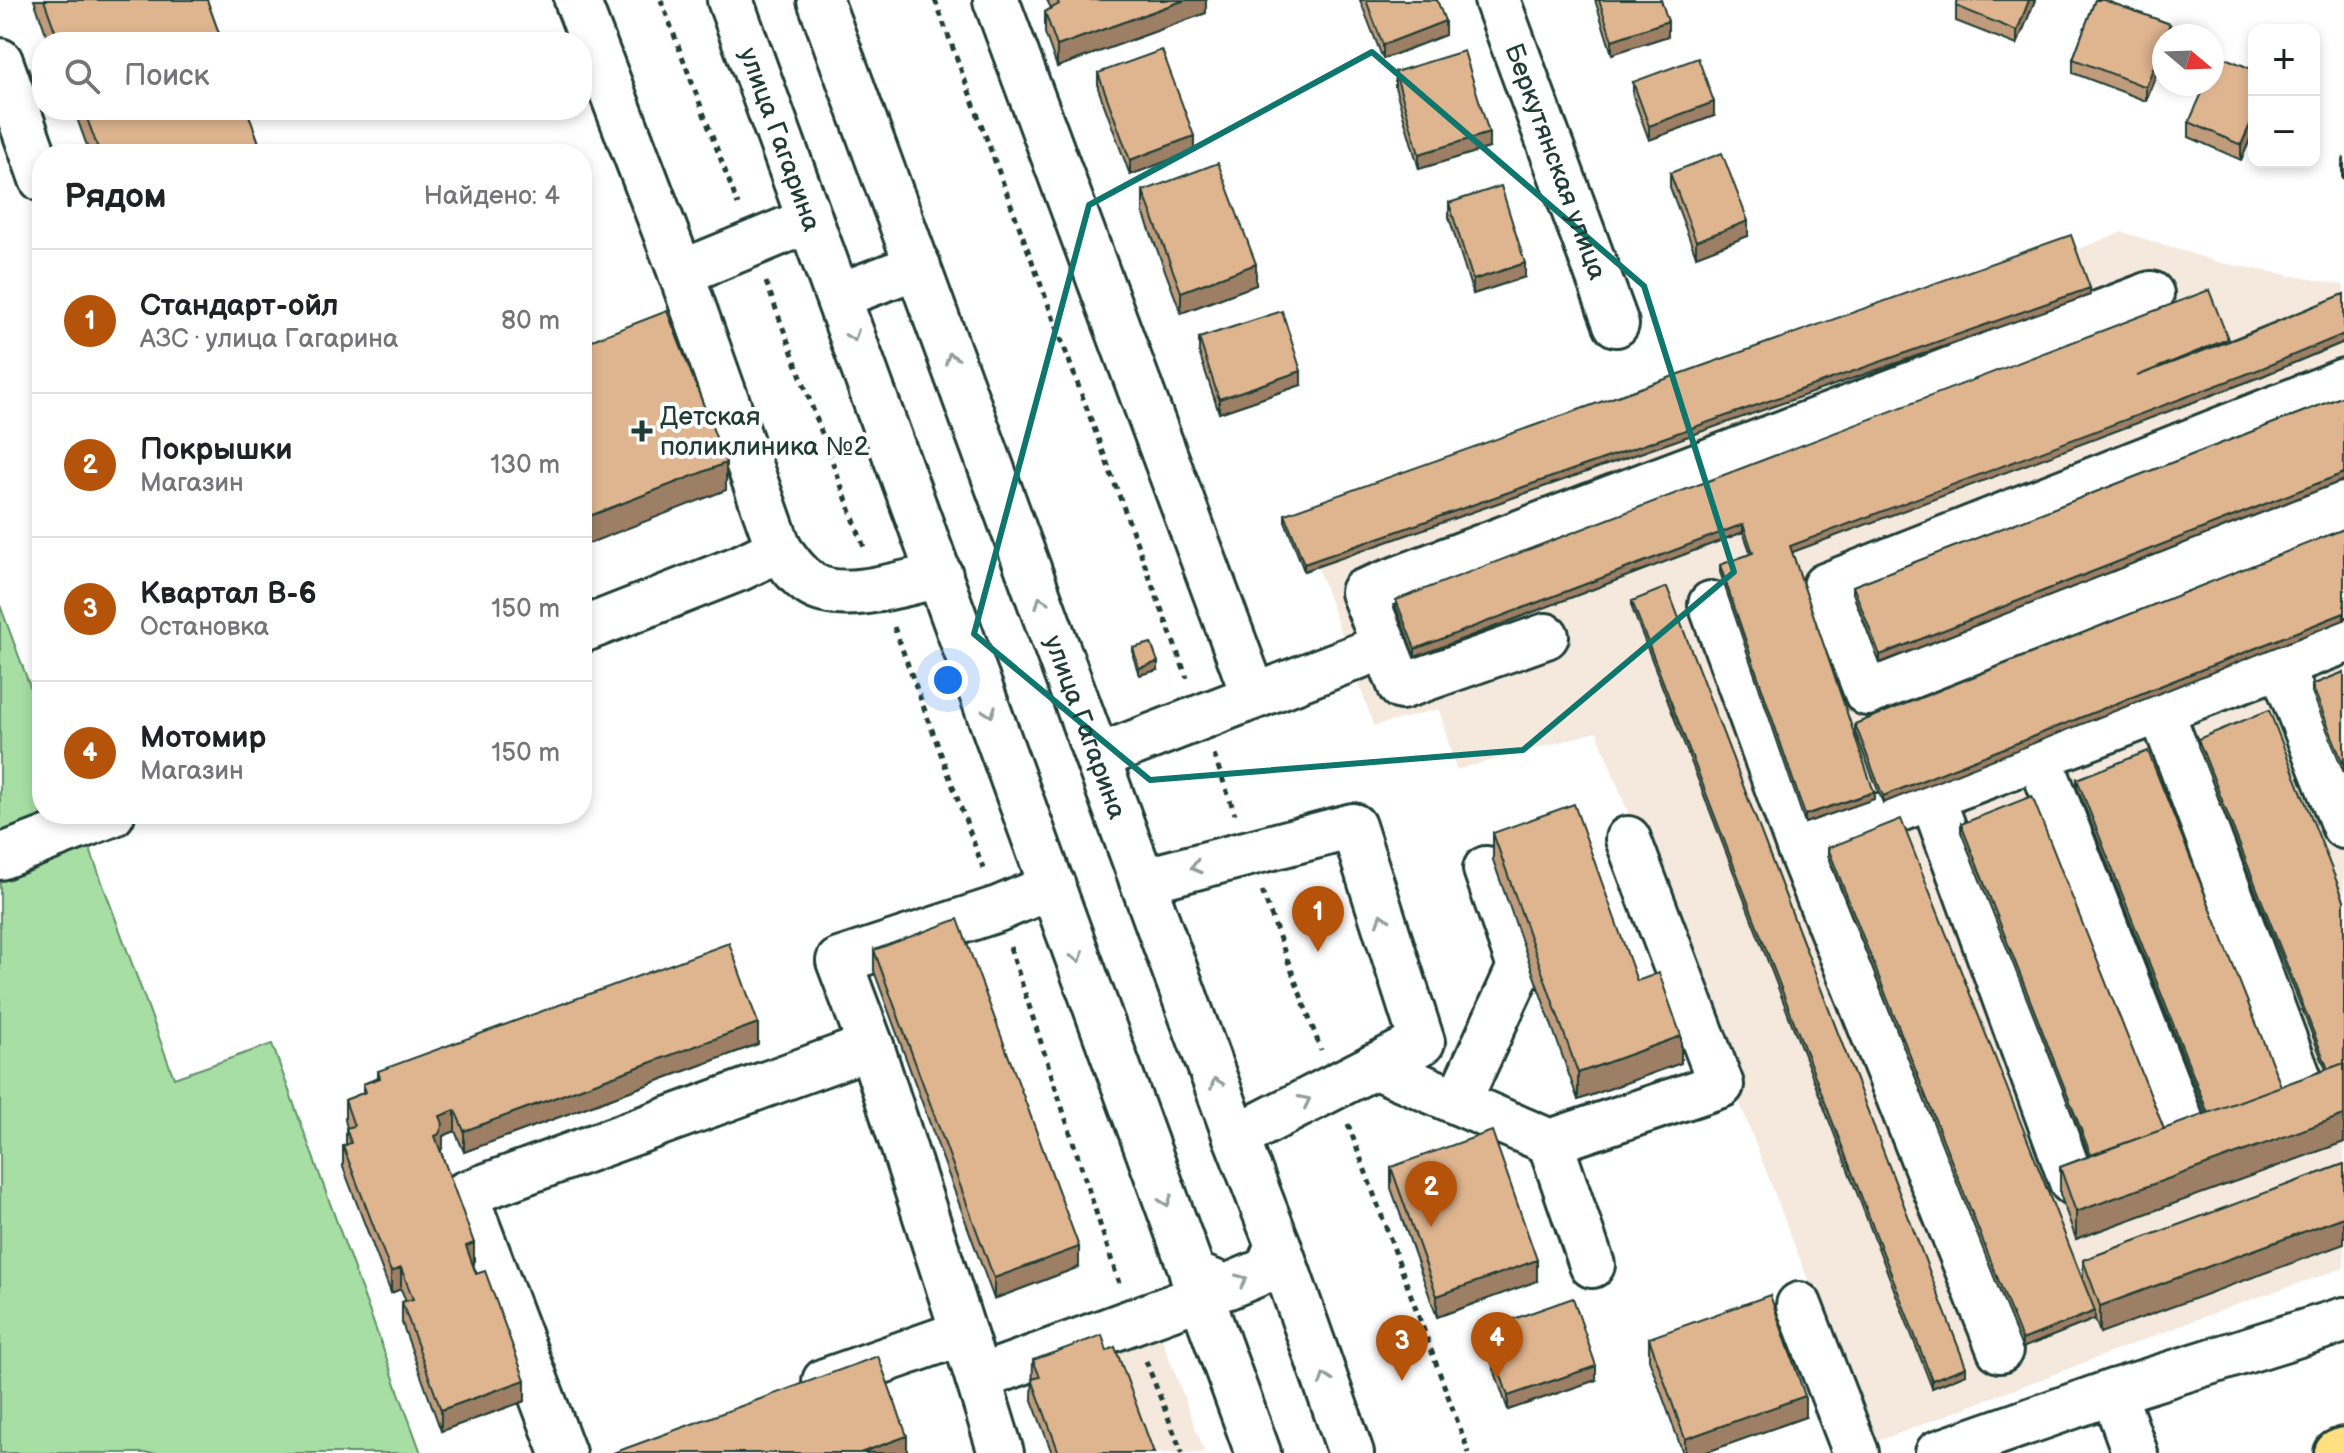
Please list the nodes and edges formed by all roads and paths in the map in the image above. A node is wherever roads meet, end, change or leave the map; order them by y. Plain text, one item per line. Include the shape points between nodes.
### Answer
1 (577, 0) edge
2 (661, 0) edge
3 (730, 0) edge
4 (820, 0) edge
5 (996, 0) edge
6 (1497, 0) edge
7 (589, 32) edge
8 (592, 39) edge
9 (0, 61) edge
10 (32, 151) edge
11 (810, 220) junction
12 (752, 244) junction
13 (918, 266) junction
14 (681, 273) junction
15 (2151, 294) dead end
16 (838, 296) junction
17 (1616, 324) dead end
18 (2344, 381) edge
19 (2344, 505) edge
20 (779, 549) junction
21 (940, 575) junction
22 (879, 588) junction
23 (1711, 604) dead end
24 (592, 626) edge
25 (1546, 636) dead end
26 (2344, 641) edge
27 (1385, 646) junction
28 (2281, 665) junction
29 (1254, 696) junction
30 (2161, 711) junction
31 (1098, 757) junction
32 (2039, 757) junction
33 (1932, 797) junction
34 (86, 824) edge
35 (2344, 826) edge
36 (1628, 839) dead end
37 (1799, 847) junction
38 (0, 857) edge
39 (1486, 869) dead end
40 (1142, 881) junction
41 (1053, 886) junction
42 (998, 909) junction
43 (871, 1046) junction
44 (1374, 1066) junction
45 (2304, 1092) edge
46 (1458, 1102) junction
47 (1236, 1137) junction
48 (2187, 1137) edge
49 (1550, 1142) junction
50 (2072, 1182) edge
51 (1278, 1245) junction
52 (1592, 1265) dead end
53 (1196, 1285) junction
54 (1799, 1305) dead end
55 (2344, 1320) edge
56 (1132, 1323) junction
57 (962, 1333) junction
58 (2000, 1350) dead end
59 (978, 1378) junction
60 (2113, 1392) junction
61 (786, 1395) edge
62 (2344, 1450) edge
63 (563, 1453) edge
64 (1001, 1453) edge
65 (1182, 1453) edge
66 (1258, 1453) edge
67 (1351, 1453) edge
68 (1856, 1453) edge
69 (1938, 1453) edge
70 (2135, 1453) edge
71 (2337, 1453) edge

1 - 7 street
2 - 12 path
3 - 11 street, улица Гагарина
4 - 13 street, улица Гагарина
5 - 29 street
6 - 17 street, Беркутянская улица
8 - 14 street
9 - 10 street
11 - 12 street
11 - 16 street, улица Гагарина
12 - 14 street
12 - 22 path
13 - 16 street
31 -> 13 street, улица Гагарина
14 - 20 street
15 - 27 street via 1363,592
16 -> 21 street, улица Гагарина
18 - 19 street via 1825,586 1867,693
20 - 22 street via 798,575 816,588 855,594
20 - 24 street
21 - 22 street
21 -> 41 street, улица Гагарина
22 - 42 path
23 - 37 street
25 - 27 street via 1401,687
26 - 28 street
27 - 29 street
28 - 30 street
28 - 35 street
29 - 31 street
30 - 32 street
30 - 45 street
31 - 40 street, улица Гагарина
32 - 33 street
32 - 48 street
33 - 37 street
33 - 50 street
34 - 38 street
36 - 49 street via 1721,1085
37 - 58 street
39 - 46 street via 1520,967
44 -> 40 street via 1422,1042 1353,826
47 -> 40 street, улица Гагарина
41 - 42 street
41 -> 53 street, улица Гагарина
42 - 43 street via 839,961
42 - 56 path
43 - 57 street
43 - 63 street via 465,1194
44 - 46 street
47 -> 44 street
46 - 49 street
47 - 51 street, улица Гагарина
49 - 52 street
53 -> 51 street via 1226,1287 1267,1270
67 -> 51 street, улица Гагарина
53 - 56 street
53 - 66 street, улица Гагарина
54 - 68 street
55 - 60 street
56 - 59 street
56 - 65 path
57 - 59 street
57 - 61 street
59 - 64 street
60 - 69 street
60 - 70 street
62 - 71 main road

